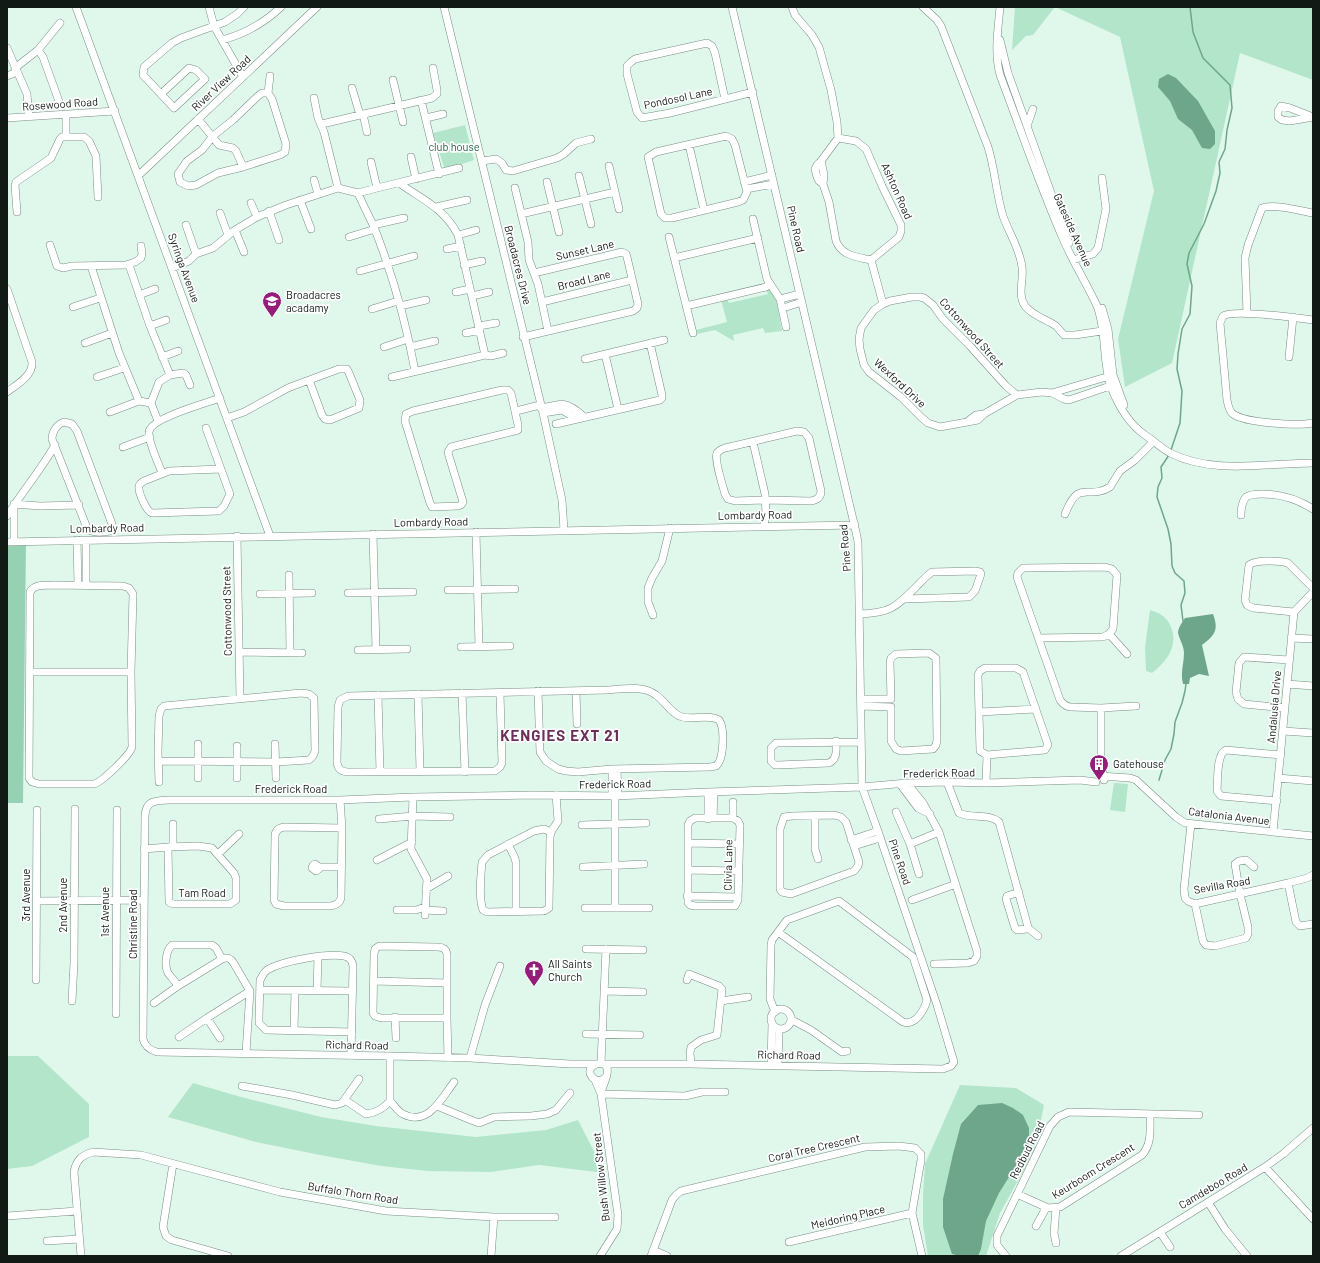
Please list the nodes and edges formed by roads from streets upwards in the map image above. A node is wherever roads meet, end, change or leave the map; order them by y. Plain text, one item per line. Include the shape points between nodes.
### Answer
1 (76, 7) edge
2 (209, 7) edge
3 (244, 7) edge
4 (281, 7) edge
5 (317, 7) edge
6 (444, 7) edge
7 (732, 7) edge
8 (792, 7) edge
9 (923, 7) edge
10 (1000, 7) edge
11 (60, 23) dead end
12 (214, 26) junction
13 (998, 26) junction
14 (222, 40) junction
15 (7, 48) edge
16 (38, 50) junction
17 (433, 68) dead end
18 (16, 70) junction
19 (7, 76) edge
20 (270, 76) dead end
21 (243, 77) junction
22 (393, 80) dead end
23 (352, 88) dead end
24 (753, 92) junction
25 (268, 93) junction
26 (162, 94) junction
27 (314, 98) dead end
28 (726, 98) junction
29 (421, 100) junction
30 (399, 105) junction
31 (61, 107) dead end
32 (1033, 109) dead end
33 (115, 111) junction
34 (66, 114) junction
35 (361, 114) junction
36 (443, 114) dead end
37 (29, 117) junction
38 (7, 118) edge
39 (426, 118) junction
40 (198, 119) junction
41 (403, 122) dead end
42 (322, 124) junction
43 (1028, 126) junction
44 (367, 132) dead end
45 (66, 136) junction
46 (213, 136) junction
47 (838, 138) junction
48 (590, 139) dead end
49 (689, 145) junction
50 (412, 157) dead end
51 (371, 162) dead end
52 (482, 162) junction
53 (609, 166) dead end
54 (243, 167) junction
55 (460, 168) dead end
56 (439, 174) junction
57 (139, 175) junction
58 (772, 175) junction
59 (578, 176) dead end
60 (1102, 178) dead end
61 (416, 179) junction
62 (314, 180) dead end
63 (547, 182) dead end
64 (399, 184) junction
65 (774, 184) junction
66 (745, 186) junction
67 (338, 188) junction
68 (377, 188) junction
69 (515, 188) dead end
70 (615, 192) junction
71 (358, 193) junction
72 (318, 194) junction
73 (98, 197) dead end
74 (300, 200) junction
75 (467, 200) dead end
76 (584, 200) junction
77 (251, 203) dead end
78 (436, 207) junction
79 (553, 207) junction
80 (619, 209) dead end
81 (704, 210) junction
82 (18, 212) dead end
83 (269, 212) junction
84 (220, 213) dead end
85 (1313, 213) edge
86 (521, 214) junction
87 (257, 217) junction
88 (404, 218) dead end
89 (754, 219) dead end
90 (591, 224) dead end
91 (186, 225) dead end
92 (374, 227) junction
93 (311, 229) dead end
94 (235, 230) junction
95 (476, 230) dead end
96 (559, 232) dead end
97 (458, 235) junction
98 (228, 236) junction
99 (349, 237) dead end
100 (669, 237) dead end
101 (758, 238) junction
102 (279, 240) dead end
103 (50, 246) dead end
104 (141, 246) dead end
105 (460, 246) junction
106 (446, 249) dead end
107 (244, 252) dead end
108 (196, 254) junction
109 (414, 256) dead end
110 (674, 258) junction
111 (871, 260) junction
112 (1075, 260) junction
113 (482, 261) dead end
114 (387, 263) junction
115 (129, 265) junction
116 (464, 265) junction
117 (90, 266) junction
118 (172, 268) junction
119 (360, 271) dead end
120 (534, 273) junction
121 (632, 280) junction
122 (769, 284) junction
123 (7, 289) edge
124 (155, 289) dead end
125 (456, 292) dead end
126 (471, 292) junction
127 (489, 292) dead end
128 (800, 294) junction
129 (139, 295) junction
130 (100, 298) junction
131 (780, 299) junction
132 (426, 300) dead end
133 (542, 302) junction
134 (802, 302) junction
135 (399, 304) junction
136 (882, 304) junction
137 (686, 306) junction
138 (73, 307) dead end
139 (783, 308) junction
140 (372, 309) dead end
141 (10, 310) edge
142 (1247, 314) junction
143 (1293, 317) junction
144 (166, 320) dead end
145 (1313, 320) edge
146 (496, 323) dead end
147 (150, 326) junction
148 (786, 327) dead end
149 (479, 328) junction
150 (1102, 330) junction
151 (548, 331) junction
152 (112, 333) junction
153 (693, 333) dead end
154 (466, 334) dead end
155 (524, 337) junction
156 (435, 340) dead end
157 (664, 340) dead end
158 (85, 343) dead end
159 (409, 343) junction
160 (650, 343) junction
161 (384, 347) dead end
162 (178, 351) dead end
163 (503, 353) dead end
164 (605, 354) junction
165 (485, 355) junction
166 (162, 357) junction
167 (1289, 357) dead end
168 (585, 359) dead end
169 (124, 368) junction
170 (415, 371) junction
171 (170, 375) junction
172 (1110, 375) junction
173 (97, 377) dead end
174 (392, 377) dead end
175 (309, 380) junction
176 (1085, 383) junction
177 (190, 385) dead end
178 (1113, 385) junction
179 (7, 392) edge
180 (1052, 393) junction
181 (1088, 394) junction
182 (1017, 395) junction
183 (220, 398) junction
184 (139, 401) junction
185 (151, 403) junction
186 (541, 409) junction
187 (618, 409) junction
188 (516, 411) junction
189 (110, 412) dead end
190 (584, 417) junction
191 (227, 418) junction
192 (577, 419) junction
193 (158, 421) junction
194 (556, 424) dead end
195 (1313, 424) edge
196 (206, 428) dead end
197 (150, 437) junction
198 (753, 442) junction
199 (1153, 442) junction
200 (54, 445) junction
201 (123, 447) dead end
202 (1313, 463) edge
203 (1288, 465) junction
204 (1313, 467) edge
205 (221, 469) junction
206 (162, 473) junction
207 (766, 502) junction
208 (14, 504) junction
209 (78, 505) junction
210 (1313, 509) edge
211 (1065, 514) dead end
212 (1240, 515) dead end
213 (7, 516) edge
214 (764, 524) junction
215 (855, 525) junction
216 (670, 528) junction
217 (564, 530) junction
218 (476, 532) junction
219 (373, 534) junction
220 (237, 536) junction
221 (270, 536) junction
222 (77, 540) junction
223 (86, 540) junction
224 (10, 542) edge
225 (289, 575) dead end
226 (78, 585) junction
227 (86, 585) junction
228 (1313, 588) edge
229 (515, 589) dead end
230 (448, 590) dead end
231 (478, 590) junction
232 (375, 592) junction
233 (413, 592) dead end
234 (1313, 592) edge
235 (290, 593) junction
236 (312, 593) dead end
237 (348, 593) dead end
238 (260, 594) dead end
239 (905, 599) junction
240 (1294, 612) junction
241 (859, 614) junction
242 (653, 615) dead end
243 (1109, 634) junction
244 (1039, 638) junction
245 (1291, 638) junction
246 (1313, 639) edge
247 (510, 646) dead end
248 (461, 647) dead end
249 (479, 647) junction
250 (376, 649) junction
251 (407, 649) dead end
252 (358, 650) dead end
253 (239, 652) junction
254 (290, 653) junction
255 (302, 653) dead end
256 (1127, 654) dead end
257 (1289, 660) junction
258 (30, 672) junction
259 (131, 672) junction
260 (1287, 684) junction
261 (1313, 686) edge
262 (538, 691) junction
263 (576, 691) junction
264 (500, 692) junction
265 (462, 693) junction
266 (418, 694) junction
267 (378, 695) junction
268 (240, 699) junction
269 (891, 699) junction
270 (860, 703) junction
271 (1136, 706) dead end
272 (891, 707) junction
273 (1102, 708) junction
274 (1285, 708) junction
275 (1036, 709) junction
276 (978, 712) junction
277 (577, 724) dead end
278 (1283, 731) junction
279 (1313, 733) edge
280 (836, 741) junction
281 (861, 742) junction
282 (198, 744) dead end
283 (275, 744) dead end
284 (237, 746) dead end
285 (986, 755) junction
286 (1281, 755) junction
287 (158, 762) junction
288 (198, 762) junction
289 (237, 762) junction
290 (276, 762) junction
291 (614, 769) junction
292 (420, 771) junction
293 (380, 772) junction
294 (464, 772) junction
295 (1112, 776) joint
296 (198, 778) dead end
297 (237, 778) dead end
298 (276, 778) dead end
299 (1278, 778) junction
300 (1097, 780) junction
301 (1313, 781) edge
302 (160, 782) dead end
303 (946, 782) junction
304 (904, 783) junction
305 (986, 783) junction
306 (862, 787) junction
307 (711, 792) junction
308 (556, 795) junction
309 (615, 796) junction
310 (413, 797) junction
311 (340, 800) junction
312 (1277, 801) junction
313 (733, 802) dead end
314 (150, 803) joint
315 (37, 810) dead end
316 (75, 810) dead end
317 (117, 810) dead end
318 (896, 812) dead end
319 (413, 816) junction
320 (815, 816) junction
321 (450, 817) dead end
322 (733, 818) junction
323 (379, 819) dead end
324 (711, 819) junction
325 (646, 823) dead end
326 (173, 824) dead end
327 (615, 824) junction
328 (1191, 824) junction
329 (582, 825) dead end
330 (342, 828) junction
331 (551, 832) junction
332 (939, 832) junction
333 (1273, 832) junction
334 (239, 834) dead end
335 (879, 834) junction
336 (1313, 836) edge
337 (412, 842) junction
338 (688, 843) junction
339 (852, 843) junction
340 (508, 844) junction
341 (739, 844) junction
342 (910, 844) junction
343 (170, 847) junction
344 (144, 849) junction
345 (218, 854) junction
346 (818, 859) dead end
347 (377, 860) dead end
348 (644, 864) dead end
349 (614, 866) junction
350 (319, 867) dead end
351 (341, 867) junction
352 (583, 867) dead end
353 (1254, 867) dead end
354 (688, 870) junction
355 (738, 871) junction
356 (919, 874) dead end
357 (1313, 875) edge
358 (448, 876) dead end
359 (1288, 883) junction
360 (956, 884) junction
361 (426, 889) junction
362 (1019, 892) junction
363 (1240, 894) junction
364 (74, 900) junction
365 (144, 900) junction
366 (912, 900) dead end
367 (37, 901) junction
368 (117, 901) junction
369 (1195, 904) junction
370 (1023, 907) junction
371 (585, 908) dead end
372 (615, 908) junction
373 (648, 908) dead end
374 (397, 910) dead end
375 (1010, 910) junction
376 (425, 911) junction
377 (516, 911) junction
378 (443, 912) dead end
379 (1313, 924) edge
380 (1028, 928) junction
381 (778, 932) junction
382 (1038, 936) dead end
383 (586, 949) dead end
384 (606, 949) junction
385 (642, 950) dead end
386 (318, 956) junction
387 (225, 958) junction
388 (934, 964) dead end
389 (500, 966) dead end
390 (36, 980) dead end
391 (687, 980) dead end
392 (374, 981) junction
393 (447, 983) junction
394 (178, 986) junction
395 (260, 990) junction
396 (250, 991) junction
397 (295, 991) junction
398 (317, 991) junction
399 (353, 991) junction
400 (604, 991) junction
401 (643, 992) dead end
402 (748, 997) dead end
403 (72, 1001) dead end
404 (722, 1001) junction
405 (154, 1003) dead end
406 (774, 1012) junction
407 (116, 1014) dead end
408 (206, 1018) junction
409 (395, 1018) junction
410 (447, 1018) junction
411 (792, 1020) junction
412 (772, 1023) junction
413 (779, 1029) junction
414 (294, 1030) junction
415 (352, 1032) junction
416 (586, 1034) dead end
417 (603, 1034) junction
418 (640, 1035) dead end
419 (179, 1037) dead end
420 (220, 1038) dead end
421 (396, 1038) dead end
422 (145, 1046) joint
423 (847, 1051) dead end
424 (246, 1053) junction
425 (351, 1056) junction
426 (390, 1056) junction
427 (448, 1058) junction
428 (470, 1058) junction
429 (954, 1062) joint
430 (570, 1064) junction
431 (601, 1064) junction
432 (691, 1064) junction
433 (620, 1065) junction
434 (774, 1065) junction
435 (607, 1076) junction
436 (593, 1078) junction
437 (359, 1079) dead end
438 (454, 1082) dead end
439 (242, 1086) dead end
440 (725, 1092) dead end
441 (570, 1093) dead end
442 (601, 1093) junction
443 (345, 1100) junction
444 (390, 1101) junction
445 (437, 1106) junction
446 (1150, 1114) junction
447 (1199, 1115) dead end
448 (1313, 1128) edge
449 (173, 1164) junction
450 (1265, 1167) junction
451 (1017, 1194) junction
452 (1208, 1202) junction
453 (1046, 1208) junction
454 (1056, 1208) junction
455 (77, 1211) junction
456 (912, 1213) junction
457 (7, 1216) edge
458 (494, 1217) junction
459 (555, 1217) dead end
460 (1313, 1219) edge
461 (1036, 1226) dead end
462 (1160, 1232) junction
463 (79, 1239) junction
464 (47, 1241) dead end
465 (789, 1242) dead end
466 (1056, 1243) dead end
467 (1170, 1247) dead end
468 (652, 1253) edge
469 (81, 1256) edge
470 (228, 1256) edge
471 (491, 1256) edge
472 (600, 1256) edge
473 (667, 1256) edge
474 (922, 1256) edge
475 (1006, 1256) edge
476 (1121, 1256) edge
477 (1247, 1256) edge

1 - 33 street, Syringa Avenue
2 - 12 street
3 - 12 street via 235,16
4 - 14 street via 255,27
5 - 21 street, River View Road
6 - 52 street, Broadacres Drive
7 - 24 street, Pine Road
8 - 47 street via 819,47 831,90
9 - 150 street via 941,26 988,147 1004,216 1022,263 1022,300 1033,313 1056,326 1064,335
10 - 13 street, Gateside Avenue
11 - 16 street
12 - 14 street
12 - 26 street via 175,41 144,67 143,75
13 - 43 street, Gateside Avenue via 1006,66
13 - 112 street, Gateside Avenue via 996,34 1000,75 1048,202
14 - 21 street
15 - 18 street
16 - 18 street
16 - 31 street
17 - 29 street via 437,94
18 - 19 street
18 - 37 street via 28,96
20 - 25 street
21 - 40 street, River View Road
22 - 30 street
23 - 35 street
24 - 28 street, Pondosol Lane
24 - 58 street, Pine Road
25 - 46 street via 258,96
25 - 54 street via 286,149 283,153
26 - 26 street via 174,108 205,79 190,68
27 - 42 street via 318,118
28 - 28 street, Pondosol Lane via 642,118 637,112 627,66 635,59 707,43 712,46 715,53
29 - 30 street
29 - 39 street
30 - 35 street
30 - 41 street
32 - 43 street
33 - 34 street, Rosewood Road
33 - 57 street, Syringa Avenue
34 - 37 street, Rosewood Road
34 - 45 street
35 - 42 street
35 - 44 street
36 - 39 street
37 - 38 street, Rosewood Road
39 - 56 street
40 - 46 street
40 - 57 street, River View Road
42 - 67 street
43 - 112 street, Gateside Avenue
45 - 73 street via 84,136 89,141 96,156
45 - 82 street via 60,139 51,158 16,182
46 - 54 street via 220,145 236,151
46 - 54 street via 181,169 178,176 180,182 188,186 196,185 218,173
47 - 111 street via 816,166 816,173 829,202 839,247 849,255
47 - 111 street, Ashton Road via 856,141 866,149 901,225 898,237
48 - 52 street via 576,143 557,158 513,171 506,170 496,159
49 - 66 street via 730,137 735,145
49 - 81 street
49 - 81 street via 651,155 648,157 649,164 663,217 672,218
50 - 61 street
51 - 68 street
52 - 155 street, Broadacres Drive
53 - 70 street
55 - 56 street
56 - 61 street
57 - 118 street, Syringa Avenue
58 - 65 street, Pine Road
58 - 66 street
59 - 76 street
60 - 112 street via 1106,210 1098,248 1093,254
61 - 64 street
62 - 72 street
63 - 79 street
64 - 68 street
64 - 78 street
65 - 66 street
65 - 128 street, Pine Road
66 - 81 street via 746,196 741,201
67 - 71 street
67 - 72 street
68 - 71 street
69 - 86 street
70 - 76 street
70 - 80 street
71 - 92 street
72 - 74 street
74 - 83 street
74 - 93 street
75 - 78 street
76 - 79 street
76 - 90 street
77 - 87 street
78 - 97 street
79 - 86 street
79 - 96 street
83 - 87 street
83 - 102 street
84 - 98 street
85 - 142 street via 1270,206 1262,208 1245,258
86 - 120 street via 528,242 528,256
87 - 94 street
88 - 92 street
89 - 101 street
91 - 108 street
92 - 99 street
92 - 114 street
94 - 98 street
94 - 107 street
95 - 97 street
97 - 105 street
98 - 108 street via 213,248
100 - 110 street
101 - 110 street
101 - 122 street
103 - 117 street via 58,267
104 - 115 street via 140,258
105 - 106 street
105 - 116 street
108 - 118 street
109 - 114 street
110 - 137 street
111 - 136 street
112 - 150 street, Gateside Avenue via 1098,309
112 - 172 street, Gateside Avenue via 1105,317 1110,344
113 - 116 street
114 - 119 street
114 - 135 street
115 - 117 street
115 - 129 street
116 - 126 street
117 - 130 street
118 - 183 street, Syringa Avenue
120 - 121 street, Sunset Lane via 622,252 626,254
120 - 133 street
121 - 133 street, Broad Lane
121 - 151 street, Sunset Lane via 638,302 636,310
122 - 131 street
122 - 137 street via 766,287
123 - 141 street
124 - 129 street
125 - 126 street
126 - 127 street
126 - 149 street
128 - 131 street
128 - 134 street, Pine Road
129 - 147 street
130 - 138 street
130 - 152 street
131 - 139 street
132 - 135 street
133 - 151 street
134 - 139 street
134 - 215 street, Pine Road
135 - 140 street
135 - 159 street
136 - 182 street, Cottonwood Street via 917,296 928,302
136 - 182 street, Wexford Drive via 874,310 860,329 863,360 874,376 928,423 940,426 972,422
137 - 153 street
139 - 148 street
141 - 179 street via 32,367 28,375
142 - 143 street
142 - 195 street via 1228,314 1220,320 1230,410 1235,416 1270,423
143 - 145 street
143 - 167 street
144 - 147 street
146 - 149 street
147 - 166 street
149 - 154 street
149 - 165 street
150 - 172 street, Gateside Avenue
151 - 155 street, Sunset Lane
152 - 158 street
152 - 169 street
155 - 186 street, Broadacres Drive
156 - 159 street
157 - 160 street
159 - 161 street
159 - 170 street
160 - 164 street
160 - 187 street via 662,398
162 - 166 street
163 - 165 street
164 - 168 street
164 - 187 street
165 - 170 street
166 - 171 street
169 - 173 street
169 - 184 street
170 - 174 street
171 - 177 street via 183,373
171 - 185 street via 159,382
172 - 176 street, Wexford Drive
172 - 178 street, Gateside Avenue
175 - 175 street via 346,369 360,400 360,407 333,419 324,419
175 - 191 street
176 - 180 street, Wexford Drive
176 - 181 street
178 - 181 street, Wexford Drive
178 - 199 street, Gateside Avenue via 1126,408
180 - 181 street, Wexford Drive via 1069,400
180 - 182 street, Wexford Drive
183 - 191 street, Syringa Avenue
183 - 193 street
184 - 185 street
184 - 189 street
185 - 193 street
186 - 188 street
186 - 190 street via 562,404 573,408
186 - 192 street via 562,410
186 - 217 street, Broadacres Drive via 562,500
187 - 190 street
188 - 188 street via 519,426 516,431 451,447 448,454 463,500 462,504 434,508 405,421 406,414 502,390 511,393
190 - 192 street
191 - 221 street, Syringa Avenue
192 - 194 street
193 - 197 street via 151,426
196 - 205 street
197 - 201 street
197 - 206 street
198 - 207 street
198 - 207 street via 721,450 716,455 717,461 728,499
198 - 207 street via 797,431 804,432 809,438 821,491 819,497 811,501
199 - 203 street, Gateside Avenue via 1168,452 1199,463
199 - 211 street via 1120,471 1110,487 1079,493 1070,501
200 - 208 street via 45,463
200 - 209 street
200 - 209 street via 52,436 61,423 67,422 75,427 112,529 94,532 88,530
202 - 203 street, Gateside Avenue
203 - 204 street, Gateside Avenue
205 - 206 street
205 - 206 street via 230,494 221,510 215,511 148,512 140,486 144,481
207 - 214 street
208 - 209 street
208 - 213 street
208 - 224 street
210 - 212 street via 1297,500 1279,495 1254,494 1244,500
214 - 215 street, Lombardy Road
214 - 216 street, Lombardy Road
215 - 241 street, Pine Road via 858,542
216 - 217 street, Lombardy Road
216 - 242 street via 662,561 648,588 648,602
217 - 218 street, Lombardy Road
218 - 219 street, Lombardy Road
218 - 231 street
219 - 221 street, Lombardy Road
219 - 232 street
220 - 221 street, Lombardy Road
220 - 223 street, Lombardy Road
220 - 253 street, Cottonwood Street
222 - 223 street, Lombardy Road
222 - 224 street, Lombardy Road
222 - 226 street
223 - 227 street
225 - 235 street
226 - 227 street
226 - 258 street via 39,586 31,590
227 - 259 street via 123,586 132,592 134,605
228 - 240 street via 1292,565 1284,562 1258,562 1249,565 1245,600 1247,605 1253,608
229 - 231 street
230 - 231 street
231 - 249 street
232 - 233 street
232 - 237 street
232 - 250 street
234 - 240 street
235 - 236 street
235 - 238 street
235 - 254 street
239 - 239 street via 932,572 975,571 981,574 975,591 969,597
239 - 241 street via 884,612
240 - 245 street, Andalusia Drive
241 - 270 street, Pine Road
243 - 244 street via 1103,637
243 - 244 street via 1113,629 1117,575 1112,569 1024,568 1017,577
243 - 256 street
244 - 273 street via 1060,700 1068,707
245 - 246 street
245 - 257 street, Andalusia Drive
247 - 249 street
248 - 249 street
250 - 251 street
250 - 252 street
253 - 254 street
253 - 268 street, Cottonwood Street
254 - 255 street
257 - 260 street, Andalusia Drive
257 - 274 street via 1244,657 1239,663 1236,692 1238,699 1244,704
258 - 259 street
258 - 259 street via 28,775 32,782 97,784 130,752
260 - 261 street
260 - 274 street, Andalusia Drive
262 - 263 street
262 - 264 street
262 - 291 street via 540,748 546,761 566,771
263 - 277 street
263 - 291 street via 644,690 657,695 681,717 712,718 721,722 722,757 716,766
264 - 265 street
264 - 294 street via 501,765 492,772
265 - 266 street
265 - 294 street
266 - 267 street
266 - 292 street
267 - 293 street
267 - 293 street via 348,696 340,700 337,762 338,768 343,772
268 - 287 street via 162,707 159,716
268 - 290 street via 301,694 309,694 314,698 313,756 307,761
269 - 270 street
269 - 272 street
269 - 272 street via 891,658 896,654 929,653 936,658 935,748 913,751 896,749 891,741
270 - 272 street
270 - 281 street, Pine Road
271 - 273 street
273 - 300 street via 1101,763
274 - 278 street, Andalusia Drive
275 - 276 street
275 - 276 street via 1021,670 985,668 978,675
275 - 285 street via 1048,745 1045,750
276 - 285 street via 979,748
278 - 279 street
278 - 286 street, Andalusia Drive
280 - 280 street via 774,744 771,748 771,761 778,765 829,763 836,757
280 - 281 street
281 - 306 street, Pine Road
282 - 288 street
283 - 290 street
284 - 289 street
285 - 305 street
286 - 299 street, Andalusia Drive
286 - 312 street via 1226,750 1219,758 1217,791 1221,796
287 - 288 street
287 - 302 street
288 - 289 street
288 - 296 street
289 - 290 street
289 - 297 street
290 - 298 street
291 - 309 street
292 - 293 street
292 - 294 street
295 - 300 street, Frederick Road
295 - 328 street, Catalonia Avenue via 1136,780 1181,822
299 - 301 street
299 - 312 street, Andalusia Drive
300 - 305 street, Frederick Road
303 - 304 street, Frederick Road
303 - 305 street, Frederick Road
303 - 362 street via 959,813 992,818 999,822
304 - 306 street, Frederick Road
304 - 332 street via 918,808 930,814
306 - 307 street, Frederick Road
306 - 335 street, Pine Road
307 - 309 street, Frederick Road
307 - 324 street
308 - 309 street, Frederick Road
308 - 310 street, Frederick Road
308 - 331 street via 558,821
309 - 327 street
310 - 311 street, Frederick Road
310 - 319 street
311 - 314 street, Frederick Road via 168,800
311 - 330 street
312 - 333 street, Andalusia Drive
313 - 322 street
314 - 344 street, Christine Road via 145,811
315 - 367 street, 3rd Avenue
316 - 364 street, 2nd Avenue
317 - 368 street, 1st Avenue
318 - 342 street
319 - 321 street
319 - 323 street
319 - 337 street
320 - 339 street via 841,817 846,822
320 - 339 street via 786,816 782,820 782,892 791,894 854,871 859,862
320 - 346 street via 815,848
322 - 324 street, Clivia Lane
322 - 341 street, Clivia Lane via 740,825
324 - 338 street, Clivia Lane via 695,818 690,822
325 - 327 street
326 - 343 street, Tam Road
327 - 329 street
327 - 349 street
328 - 333 street, Catalonia Avenue
328 - 369 street, Sevilla Road via 1184,894 1188,901
330 - 351 street
330 - 351 street via 284,826 278,829 275,834 275,902 284,906 337,904 341,898
331 - 340 street via 540,829
331 - 377 street via 549,908 544,912
332 - 342 street
332 - 360 street
333 - 336 street, Catalonia Avenue
334 - 345 street
335 - 339 street
335 - 429 street, Pine Road
337 - 347 street
337 - 361 street via 412,849 427,879
338 - 341 street
338 - 354 street, Clivia Lane
340 - 377 street via 516,862
340 - 377 street via 488,855 482,862 481,905 485,911
341 - 355 street, Clivia Lane
342 - 356 street
343 - 344 street, Tam Road
343 - 345 street, Tam Road via 209,846
343 - 345 street, Tam Road via 168,900 173,904 230,904 235,901 236,878
344 - 365 street, Christine Road
348 - 349 street
349 - 352 street
349 - 372 street
350 - 351 street
353 - 363 street via 1246,860 1235,863
354 - 355 street
354 - 355 street, Clivia Lane via 688,903 718,906 737,904
357 - 359 street, Sevilla Road
358 - 361 street
359 - 363 street, Sevilla Road
359 - 379 street via 1296,922 1300,926
360 - 366 street
360 - 388 street via 977,956 974,962 968,964
361 - 376 street
362 - 370 street
362 - 375 street via 1007,897
363 - 369 street, Sevilla Road
363 - 369 street via 1248,936 1215,946 1208,946 1203,941
364 - 367 street
364 - 368 street
364 - 403 street, 2nd Avenue
365 - 368 street
365 - 422 street, Christine Road
367 - 390 street, 3rd Avenue
368 - 407 street, 1st Avenue
370 - 375 street
370 - 380 street
371 - 372 street
372 - 373 street
374 - 376 street
375 - 380 street via 1014,928
376 - 378 street
380 - 382 street
381 - 381 street via 787,920 839,901 913,956 926,1002 916,1020 903,1022
381 - 406 street via 770,946 770,999
383 - 384 street
384 - 385 street
384 - 400 street
386 - 395 street via 268,970 260,980
386 - 398 street
386 - 399 street via 344,956 351,960
387 - 394 street
387 - 394 street via 212,945 172,944 167,950 166,969
387 - 396 street via 233,962
389 - 428 street via 485,1005
391 - 404 street via 689,974 719,986 722,989
392 - 393 street
392 - 393 street via 374,954 377,947 441,947 447,952
392 - 409 street via 373,1014 381,1018
393 - 410 street
394 - 405 street
395 - 397 street
395 - 414 street via 259,1021 264,1028
396 - 408 street
396 - 424 street
397 - 398 street
397 - 414 street
398 - 399 street
399 - 415 street
400 - 401 street
400 - 417 street
402 - 404 street
404 - 432 street via 717,1035 701,1040 691,1047
406 - 411 street via 780,1009 787,1011
406 - 412 street via 771,1017
408 - 419 street
408 - 420 street
409 - 410 street
409 - 421 street
410 - 427 street
411 - 413 street via 786,1028
411 - 423 street via 842,1052
412 - 413 street
412 - 434 street
413 - 434 street
414 - 415 street
415 - 425 street
416 - 417 street
417 - 418 street
417 - 431 street
422 - 424 street, Richard Road via 157,1052
424 - 425 street, Richard Road
425 - 426 street, Richard Road
426 - 427 street, Richard Road
426 - 444 street
427 - 428 street, Richard Road
428 - 430 street, Richard Road
429 - 434 street, Richard Road via 943,1069
430 - 431 street, Richard Road
430 - 436 street, Richard Road via 583,1069
431 - 433 street, Richard Road
431 - 435 street via 607,1069
431 - 436 street via 592,1067 590,1072
432 - 433 street, Richard Road
432 - 434 street, Richard Road
433 - 435 street
435 - 436 street via 601,1081
435 - 442 street, Bush Willow Street
436 - 442 street, Bush Willow Street
437 - 443 street
438 - 445 street
439 - 443 street via 331,1105
440 - 442 street via 702,1092 685,1096
441 - 445 street via 556,1110 547,1114 494,1117 479,1123
442 - 472 street, Bush Willow Street via 618,1220 617,1229
443 - 444 street via 366,1114 378,1110
444 - 445 street via 403,1114 414,1117 422,1117
446 - 447 street, Redbud Road
446 - 451 street, Redbud Road via 1064,1113 1050,1126
446 - 454 street, Keurboom Crescent via 1148,1145 1142,1155
448 - 450 street, Camdeboo Road
449 - 455 street, Buffalo Thorn Road via 141,1155 87,1153 80,1158 74,1172
449 - 458 street, Buffalo Thorn Road via 280,1192 386,1211
449 - 470 street via 164,1233 169,1239 179,1243
450 - 452 street, Camdeboo Road
450 - 460 street
451 - 453 street, Keurboom Crescent
451 - 475 street, Redbud Road via 996,1240
452 - 462 street, Camdeboo Road
452 - 477 street via 1225,1229
453 - 454 street, Keurboom Crescent
453 - 461 street
454 - 466 street
455 - 457 street
455 - 463 street
456 - 465 street, Meidoring Place
456 - 468 street, Coral Tree Crescent via 920,1154 915,1148 910,1147 865,1147 678,1193 672,1200
456 - 474 street, Coral Tree Crescent
458 - 459 street, Buffalo Thorn Road
458 - 471 street
462 - 467 street
462 - 476 street, Camdeboo Road
463 - 464 street
463 - 469 street
468 - 473 street

